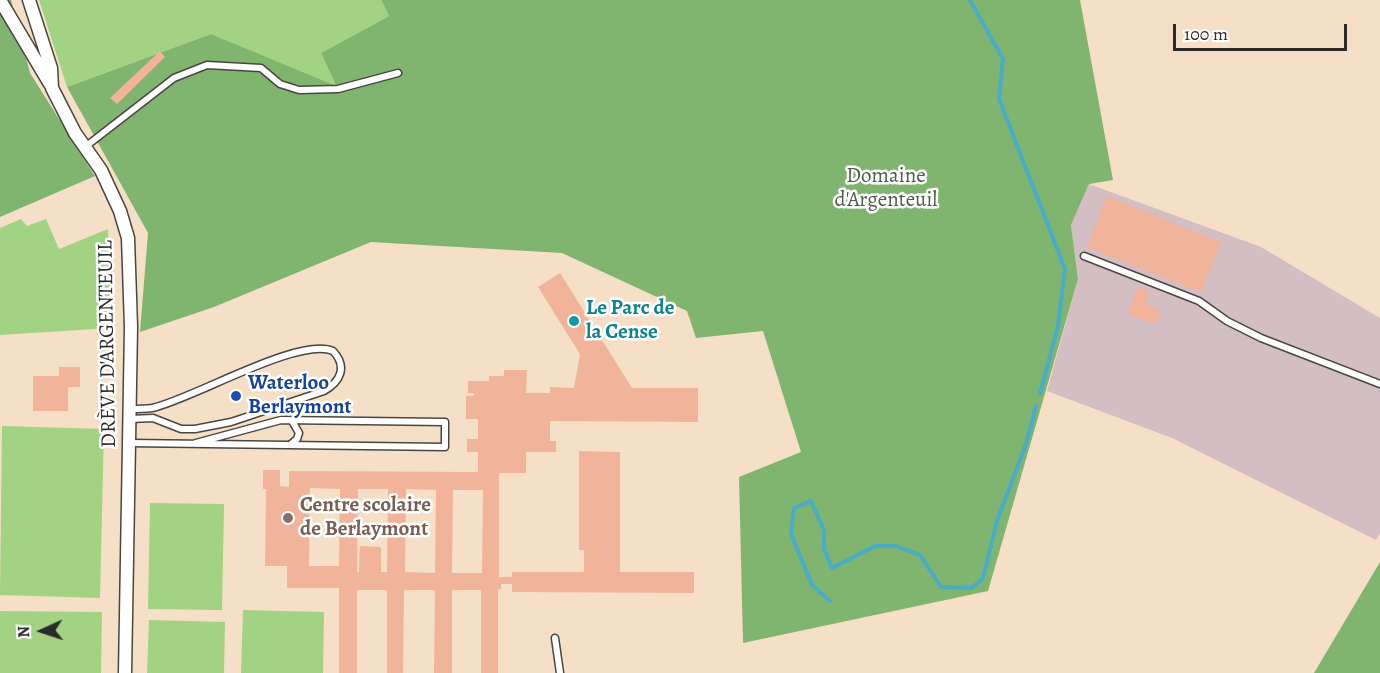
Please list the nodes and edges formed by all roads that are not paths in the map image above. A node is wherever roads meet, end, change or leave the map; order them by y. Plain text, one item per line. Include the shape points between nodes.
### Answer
1 (0, 0) edge
2 (29, 0) edge
3 (398, 73) dead end
4 (52, 88) junction
5 (85, 147) junction
6 (1084, 256) dead end
7 (1380, 384) edge
8 (129, 414) junction
9 (291, 420) junction
10 (129, 443) junction
11 (196, 443) junction
12 (290, 445) junction
13 (555, 638) dead end
14 (125, 673) edge
15 (560, 673) edge

1 - 4 street
2 - 4 street, DRÈVE D'ARGENTEUIL via 51,68
3 - 5 lane via 338,89 299,90 280,84 261,68 207,65 174,78
4 - 5 street, DRÈVE D'ARGENTEUIL
5 - 8 street, DRÈVE D'ARGENTEUIL via 116,201 128,238
6 - 7 lane via 1198,301 1261,338
8 - 8 lane via 315,347 333,351 341,366 341,377 324,391 231,422 181,429
8 - 10 street, DRÈVE D'ARGENTEUIL
9 - 11 lane
9 - 12 lane via 299,433
9 - 12 lane via 445,422 445,447
10 - 11 lane
10 - 14 street, DRÈVE D'ARGENTEUIL
11 - 12 lane
13 - 15 lane

